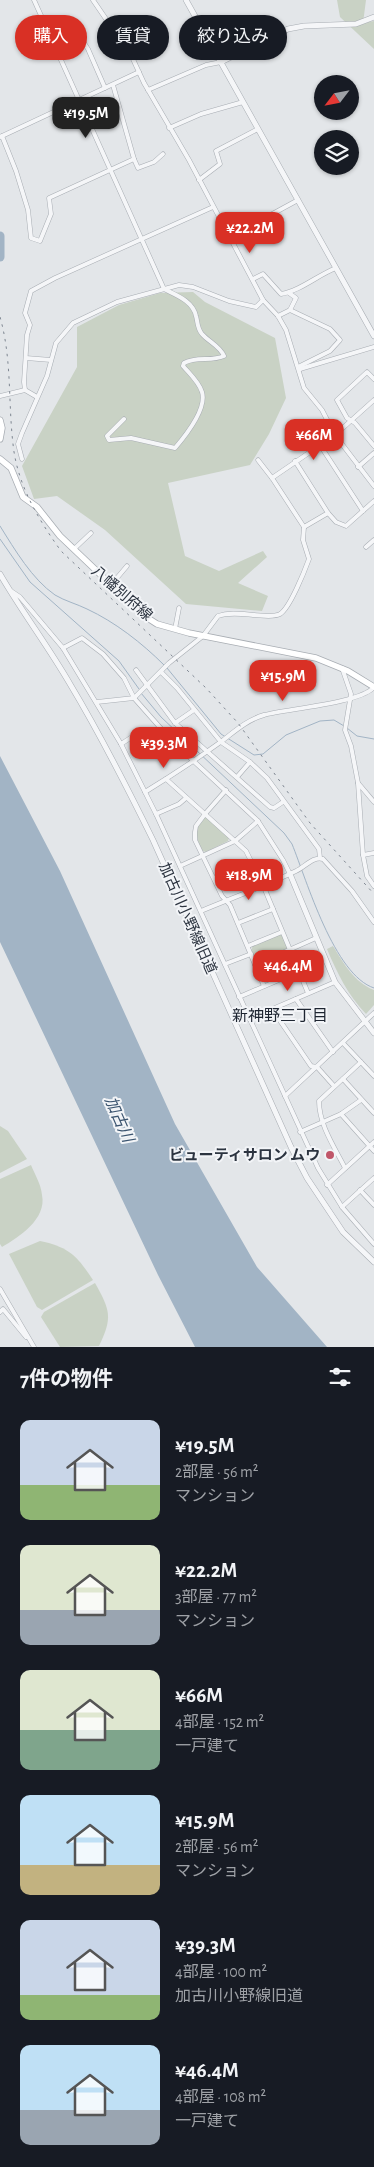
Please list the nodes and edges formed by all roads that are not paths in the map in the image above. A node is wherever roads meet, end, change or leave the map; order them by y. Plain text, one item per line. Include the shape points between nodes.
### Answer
1 (34, 0) edge
2 (93, 0) edge
3 (186, 0) edge
4 (374, 17) edge
5 (87, 47) edge
6 (221, 62) junction
7 (138, 72) junction
8 (112, 85) junction
9 (105, 88) junction
10 (148, 90) junction
11 (80, 100) junction
12 (243, 102) junction
13 (169, 128) junction
14 (258, 128) junction
15 (1, 137) edge
16 (163, 154) dead end
17 (134, 159) junction
18 (110, 170) junction
19 (199, 180) junction
20 (298, 200) junction
21 (213, 207) junction
22 (230, 237) junction
23 (142, 239) junction
24 (336, 268) junction
25 (253, 279) junction
26 (164, 289) junction
27 (289, 293) junction
28 (263, 300) junction
29 (290, 310) junction
30 (278, 316) junction
31 (374, 336) edge
32 (374, 346) edge
33 (26, 358) junction
34 (51, 360) junction
35 (299, 369) junction
36 (374, 379) edge
37 (25, 390) junction
38 (0, 396) edge
39 (37, 397) junction
40 (372, 402) edge
41 (374, 408) edge
42 (124, 419) dead end
43 (0, 420) edge
44 (352, 420) junction
45 (335, 435) junction
46 (0, 439) edge
47 (320, 445) junction
48 (374, 446) edge
49 (374, 453) edge
50 (0, 459) edge
51 (22, 459) dead end
52 (258, 460) dead end
53 (296, 461) junction
54 (358, 467) junction
55 (272, 478) junction
56 (374, 486) edge
57 (374, 501) edge
58 (363, 511) junction
59 (328, 513) junction
60 (304, 527) junction
61 (91, 533) dead end
62 (374, 540) edge
63 (366, 547) dead end
64 (74, 549) junction
65 (127, 566) dead end
66 (0, 574) edge
67 (111, 585) junction
68 (9, 590) junction
69 (179, 608) dead end
70 (175, 629) junction
71 (203, 636) junction
72 (63, 648) junction
73 (342, 668) junction
74 (136, 670) dead end
75 (161, 672) junction
76 (147, 686) junction
77 (374, 687) edge
78 (135, 697) junction
79 (350, 698) junction
80 (97, 702) junction
81 (194, 710) junction
82 (175, 722) junction
83 (172, 741) junction
84 (222, 741) junction
85 (121, 744) junction
86 (207, 751) junction
87 (193, 760) junction
88 (250, 762) junction
89 (237, 777) junction
90 (166, 779) junction
91 (358, 783) junction
92 (226, 790) junction
93 (145, 792) junction
94 (186, 798) junction
95 (283, 802) junction
96 (374, 802) edge
97 (156, 814) junction
98 (204, 814) junction
99 (258, 821) junction
100 (235, 841) junction
101 (374, 853) edge
102 (363, 855) junction
103 (203, 856) junction
104 (320, 858) junction
105 (251, 861) junction
106 (180, 866) junction
107 (290, 874) junction
108 (214, 878) junction
109 (263, 885) junction
110 (374, 886) edge
111 (227, 900) junction
112 (273, 909) junction
113 (201, 911) junction
114 (374, 922) edge
115 (238, 924) junction
116 (282, 932) junction
117 (316, 938) junction
118 (248, 946) junction
119 (291, 950) junction
120 (251, 954) junction
121 (225, 964) junction
122 (255, 965) junction
123 (300, 972) junction
124 (335, 982) junction
125 (264, 986) junction
126 (308, 993) junction
127 (239, 997) junction
128 (296, 999) junction
129 (272, 1009) junction
130 (374, 1013) edge
131 (248, 1019) junction
132 (365, 1022) junction
133 (374, 1033) edge
134 (343, 1043) junction
135 (333, 1052) junction
136 (361, 1062) junction
137 (317, 1067) junction
138 (374, 1076) edge
139 (343, 1079) junction
140 (334, 1086) junction
141 (285, 1096) junction
142 (361, 1100) junction
143 (342, 1114) junction
144 (374, 1114) edge
145 (323, 1122) junction
146 (300, 1132) junction
147 (374, 1142) edge
148 (370, 1146) junction
149 (374, 1150) edge
150 (345, 1168) junction
151 (374, 1178) edge
152 (327, 1185) junction
153 (360, 1190) junction
154 (374, 1205) edge
155 (342, 1207) junction
156 (374, 1244) edge
157 (374, 1262) edge
158 (0, 1288) edge
159 (0, 1312) edge
160 (30, 1340) junction
161 (35, 1347) edge

1 - 11 street
2 - 7 street via 132,57
3 - 6 street
4 - 6 street via 356,24 288,29
5 - 9 street
6 - 10 street
6 - 12 street
7 - 8 street
7 - 10 street
8 - 9 street
8 - 17 street
9 - 11 street
10 - 13 street
11 - 15 street
11 - 18 street
12 - 13 street via 201,114
12 - 14 street
13 - 19 street
14 - 19 street via 216,151 220,164
14 - 20 street
15 - 18 street via 16,171 28,210 30,235 34,240 40,240 51,214 49,198
16 - 17 street via 154,162 138,168
17 - 18 street
18 - 23 street
19 - 21 street
20 - 22 street
20 - 24 street
21 - 22 street
21 - 23 street
22 - 25 street
23 - 26 street
23 - 33 street via 31,291 25,313 30,325
24 - 27 street
24 - 31 street
25 - 27 street via 263,274 281,294
25 - 28 street
26 - 28 street via 179,285 193,287 256,307
26 - 34 street via 117,302 72,323 56,343
26 - 42 street via 192,306 198,327 224,356 191,359 184,363 201,390 203,403 175,448 131,438 109,440 107,436
27 - 29 street via 296,298
28 - 30 street
29 - 30 street
29 - 35 street via 318,321 340,340 330,351
30 - 35 street
32 - 35 street
33 - 34 street
33 - 37 street
34 - 39 street
35 - 45 street via 304,388 322,410
36 - 44 street via 367,372 337,400 347,418
37 - 38 street
37 - 39 street
39 - 51 street via 18,444
40 - 41 street
40 - 44 street
43 - 46 main road
44 - 45 street
44 - 48 street
45 - 47 street
45 - 54 street
47 - 53 street
47 - 58 street
49 - 54 street
50 - 64 main road, 八幡別府線 via 11,468 23,497 37,507
52 - 55 street
53 - 55 street
53 - 59 street
54 - 56 street
55 - 60 street
57 - 58 street
58 - 59 street via 346,526 336,522
59 - 60 street
60 - 71 street via 303,540 310,559 285,609 273,616 218,616
61 - 64 street
62 - 63 street
64 - 67 main road, 八幡別府線
65 - 67 street
66 - 68 street, 加古川小野線旧道
67 - 70 main road, 八幡別府線 via 143,615 157,624
68 - 72 street via 20,597
68 - 157 street, 加古川小野線旧道 via 69,682 124,782 307,1178 343,1232
69 - 70 street
70 - 71 main road, 八幡別府線
71 - 73 main road, 八幡別府線 via 316,658
71 - 75 street
72 - 78 street via 82,638 104,654
72 - 80 street
73 - 77 main road, 八幡別府線
73 - 79 street
74 - 76 street
75 - 76 street
75 - 81 street
76 - 78 street
76 - 82 street
77 - 79 street via 370,692
78 - 80 street
78 - 83 street
79 - 84 street via 263,716 246,723
79 - 91 street via 345,730
80 - 85 street
81 - 82 street
81 - 84 street
82 - 86 street
83 - 85 street via 154,754 149,753 139,736 135,735
83 - 87 street
84 - 86 street
84 - 88 street
85 - 93 street
86 - 87 street
86 - 89 street
87 - 90 street
87 - 92 street
88 - 89 street
88 - 95 street via 267,778
89 - 95 street via 270,807
90 - 93 street
90 - 94 street
91 - 96 street
91 - 102 street
92 - 98 street
92 - 99 street
93 - 97 street
94 - 97 street
94 - 98 street
95 - 104 street via 319,849
97 - 106 street
98 - 100 street
98 - 103 street via 195,832 195,840
99 - 100 street
99 - 107 street
100 - 103 street
100 - 105 street
101 - 102 street
102 - 110 street via 367,876
103 - 106 street
103 - 108 street
104 - 107 street
104 - 114 street via 352,891
105 - 108 street
105 - 109 street
106 - 113 street
107 - 109 street
107 - 117 street
108 - 111 street
109 - 111 street
109 - 112 street
111 - 113 street
111 - 115 street
112 - 115 street
112 - 116 street
113 - 121 street
115 - 118 street
116 - 118 street
116 - 119 street
117 - 119 street
117 - 124 street
118 - 120 street
119 - 122 street
119 - 123 street
120 - 121 street
120 - 122 street
121 - 127 street
122 - 125 street
123 - 125 street
123 - 126 street
124 - 126 street
124 - 132 street
125 - 127 street
126 - 128 street
127 - 131 street
128 - 129 street
128 - 135 street
129 - 131 street
129 - 137 street via 311,1066
130 - 132 street
131 - 141 street
132 - 133 street
132 - 134 street
134 - 135 street
134 - 136 street
135 - 137 street
136 - 138 street
136 - 139 street
137 - 140 street
137 - 141 street
139 - 140 street
139 - 142 street
140 - 145 street via 319,1102
141 - 146 street
142 - 143 street
142 - 144 street
143 - 145 street
143 - 148 street
145 - 146 street
145 - 150 street
146 - 152 street
147 - 148 street
148 - 149 street
148 - 150 street
150 - 152 street
151 - 153 street
152 - 155 street
153 - 154 street
153 - 155 street
155 - 156 street
158 - 160 street
159 - 160 street via 3,1309
160 - 161 street

